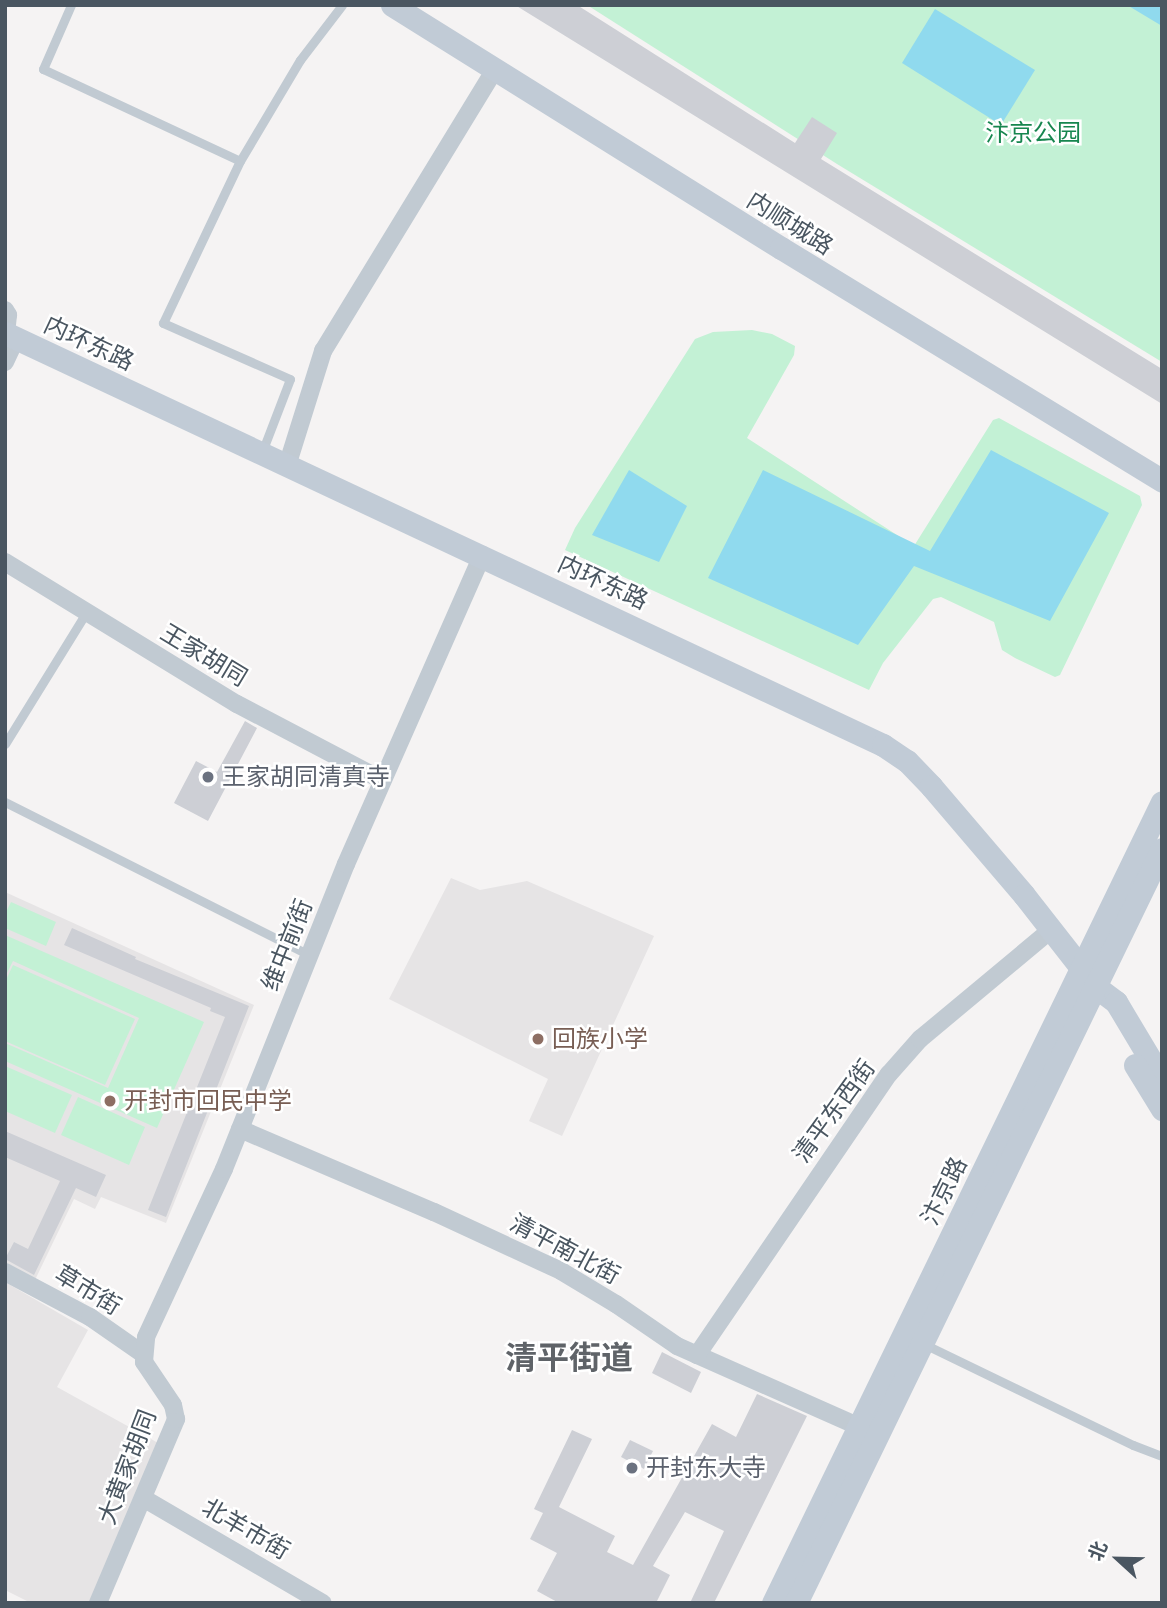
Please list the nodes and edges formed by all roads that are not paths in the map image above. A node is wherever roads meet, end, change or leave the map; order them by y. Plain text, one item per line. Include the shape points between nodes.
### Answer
1 (71, 5) edge
2 (342, 5) edge
3 (392, 5) edge
4 (495, 69) junction
5 (240, 161) junction
6 (5, 310) edge
7 (9, 335) edge
8 (5, 362) edge
9 (261, 454) junction
10 (287, 466) junction
11 (1162, 481) edge
12 (482, 555) junction
13 (5, 562) edge
14 (86, 612) junction
15 (5, 744) edge
16 (382, 780) junction
17 (5, 802) edge
18 (1162, 802) edge
19 (1162, 849) edge
20 (1051, 930) junction
21 (309, 955) junction
22 (1082, 969) junction
23 (1096, 987) junction
24 (1162, 1079) edge
25 (1162, 1109) edge
26 (240, 1129) junction
27 (5, 1272) edge
28 (922, 1343) junction
29 (143, 1354) junction
30 (697, 1355) junction
31 (860, 1427) junction
32 (1162, 1456) edge
33 (143, 1498) junction
34 (98, 1603) edge
35 (323, 1603) edge
36 (773, 1603) edge
37 (796, 1603) edge

1 - 5 lane via 43,69
2 - 5 lane via 300,60
3 - 4 street, 内顺城路
4 - 10 street via 323,351
4 - 11 street, 内顺城路
5 - 9 lane via 163,323 290,379
6 - 7 street
7 - 8 street
7 - 9 street, 内环东路
9 - 10 street, 内环东路
10 - 12 street, 内环东路
12 - 16 street, 维中前街
12 - 20 street, 内环东路 via 891,750 931,786
13 - 14 street, 王家胡同
14 - 15 lane
14 - 16 street, 王家胡同 via 237,705
16 - 21 street, 维中前街
17 - 21 lane
18 - 22 street, 汴京路
19 - 23 street, 汴京路
20 - 22 street, 内环东路
20 - 30 street, 清平东西街 via 920,1038 889,1074
21 - 26 street, 维中前街
22 - 23 street, 内环东路
22 - 31 street, 汴京路
23 - 24 street, 内环东路 via 1116,1002
23 - 25 street, 内环东路 via 1108,1019
23 - 28 street, 汴京路
26 - 29 street, 维中前街 via 146,1337
26 - 30 street, 清平南北街 via 561,1271
27 - 29 street, 草市街 via 90,1317
28 - 32 lane
28 - 37 street, 汴京路
29 - 33 street, 大黄家胡同 via 173,1405 176,1419
30 - 31 street, 清平南北街
31 - 36 street, 汴京路
33 - 34 street, 大黄家胡同
33 - 35 street, 北羊市街

